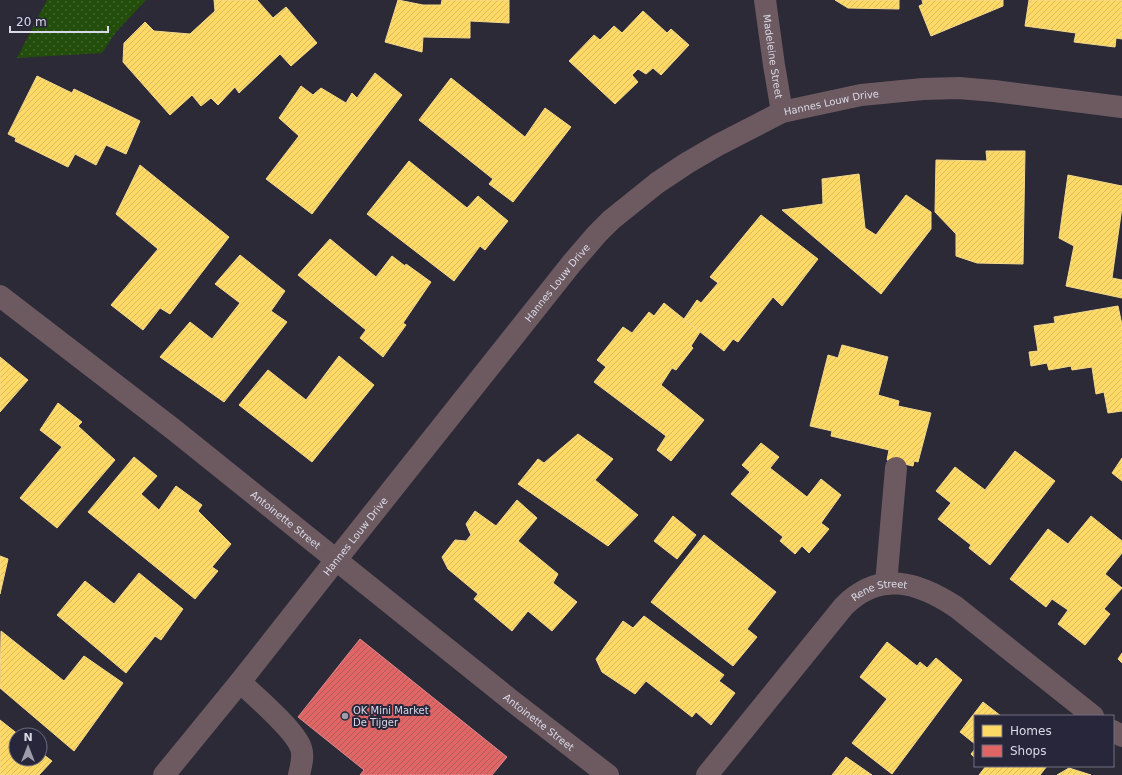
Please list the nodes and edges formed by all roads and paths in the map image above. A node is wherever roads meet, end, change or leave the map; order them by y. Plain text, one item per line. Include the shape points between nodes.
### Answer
1 (765, 0) edge
2 (1122, 107) edge
3 (782, 112) junction
4 (0, 296) edge
5 (896, 468) dead end
6 (336, 560) junction
7 (886, 584) junction
8 (240, 682) junction
9 (1092, 715) edge
10 (164, 775) edge
11 (299, 775) edge
12 (608, 775) edge
13 (707, 775) edge

1 - 3 street, Madeleine Street
2 - 3 street, Hannes Louw Drive via 959,88 861,95
3 - 6 street, Hannes Louw Drive via 687,162 626,207 597,234
4 - 6 street, Antoinette Street
5 - 7 street
6 - 8 street, Hannes Louw Drive
6 - 12 street, Antoinette Street
7 - 9 street, Rene Street via 912,585 938,595
7 - 13 street, Rene Street via 863,591 844,606
8 - 10 street, Hannes Louw Drive
8 - 11 street via 296,738 301,748

